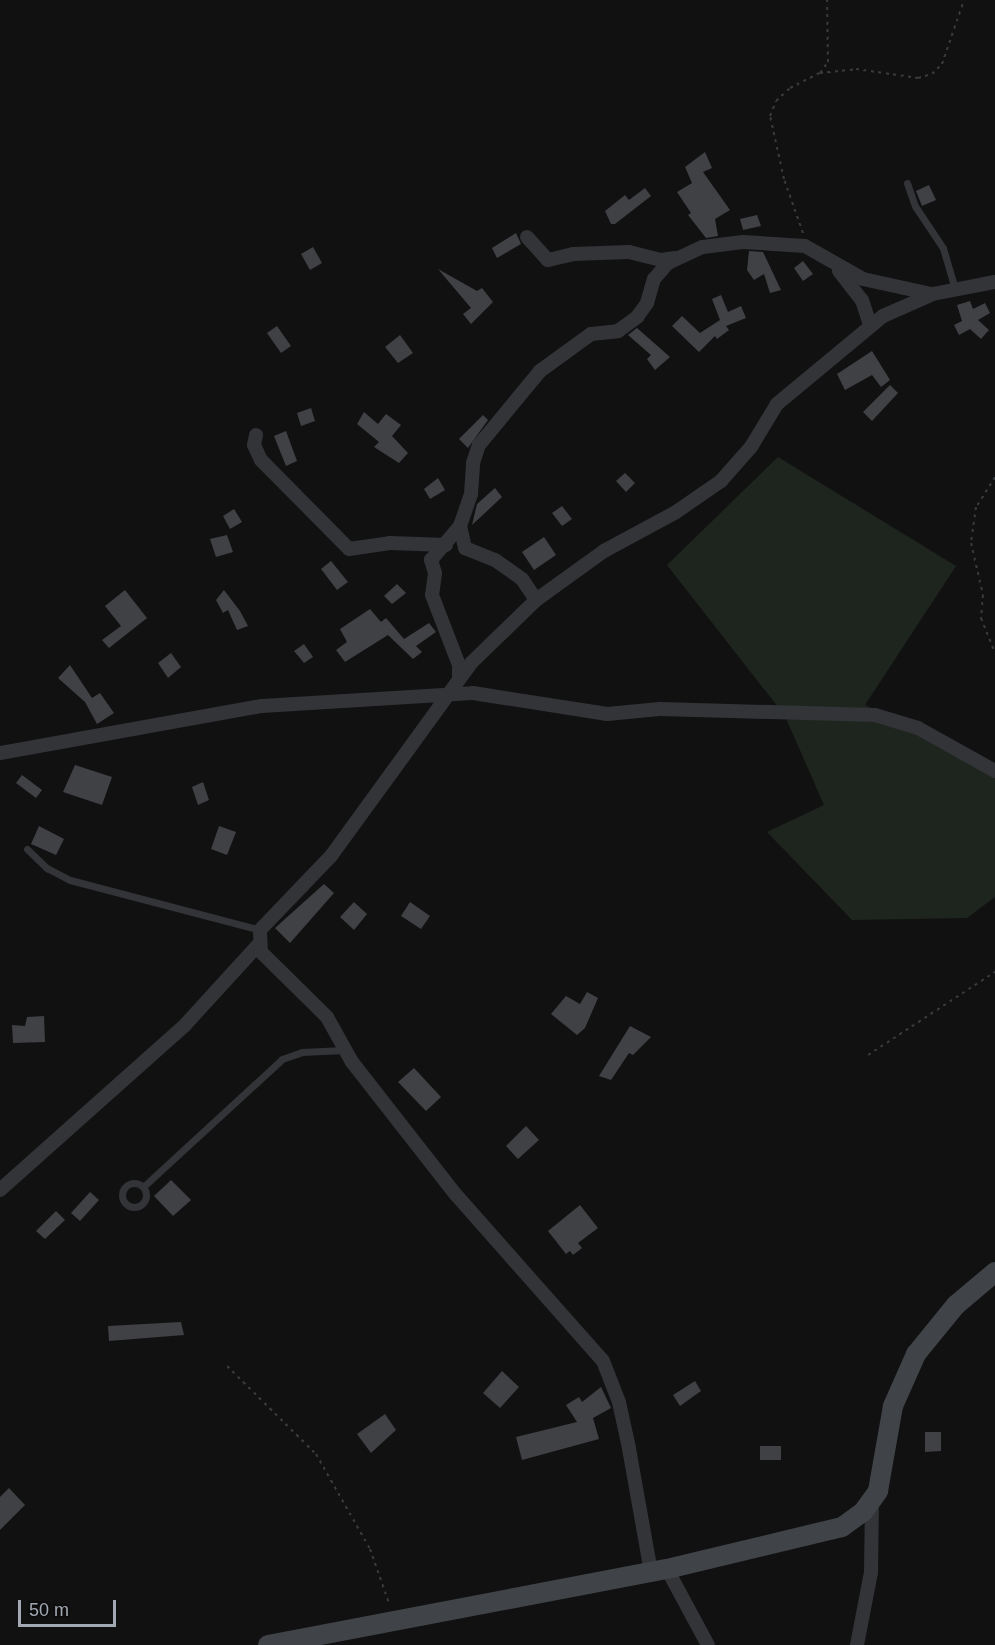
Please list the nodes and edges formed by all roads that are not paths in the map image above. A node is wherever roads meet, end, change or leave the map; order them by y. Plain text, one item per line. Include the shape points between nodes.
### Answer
1 (907, 183) dead end
2 (527, 237) dead end
3 (675, 258) junction
4 (832, 264) junction
5 (995, 282) edge
6 (955, 289) junction
7 (933, 294) junction
8 (870, 325) junction
9 (256, 435) dead end
10 (460, 526) junction
11 (446, 545) junction
12 (536, 600) junction
13 (459, 677) junction
14 (446, 694) junction
15 (0, 753) edge
16 (995, 771) edge
17 (27, 849) dead end
18 (260, 930) junction
19 (258, 945) junction
20 (344, 1050) junction
21 (143, 1187) dead end
22 (0, 1190) edge
23 (995, 1272) edge
24 (872, 1503) junction
25 (659, 1571) junction
26 (268, 1645) edge
27 (708, 1645) edge
28 (857, 1645) edge

1 - 6 lane via 915,206 943,248
2 - 3 street via 549,260 573,254 629,252 661,260
3 - 4 street via 694,249 743,242 805,246
3 - 10 street via 659,271 647,303 631,322 618,331 591,334 540,372 484,437 475,453 471,494
4 - 7 street via 864,279
4 - 8 street via 862,300
5 - 6 street
6 - 7 street
7 - 8 street via 896,307
8 - 12 street via 777,404 751,447 721,481 676,512 604,551
9 - 11 street via 254,445 261,460 349,549 390,543
10 - 11 street
10 - 12 street via 465,548 495,560 522,579
11 - 13 street via 432,556 435,573 431,588 459,665
12 - 13 street
13 - 14 street
14 - 15 street via 262,706
14 - 16 street via 523,698 607,714 660,708 875,715 918,728
14 - 18 street via 331,856
17 - 18 lane via 47,868 70,880
18 - 19 street
19 - 20 street via 266,958 327,1017
19 - 22 street via 185,1025
20 - 21 lane via 302,1052 282,1059
20 - 25 street via 456,1196 603,1361
23 - 24 street via 941,1321 906,1370 893,1406 878,1491
24 - 25 street via 842,1527
24 - 28 street via 871,1572
25 - 26 street
25 - 27 street

